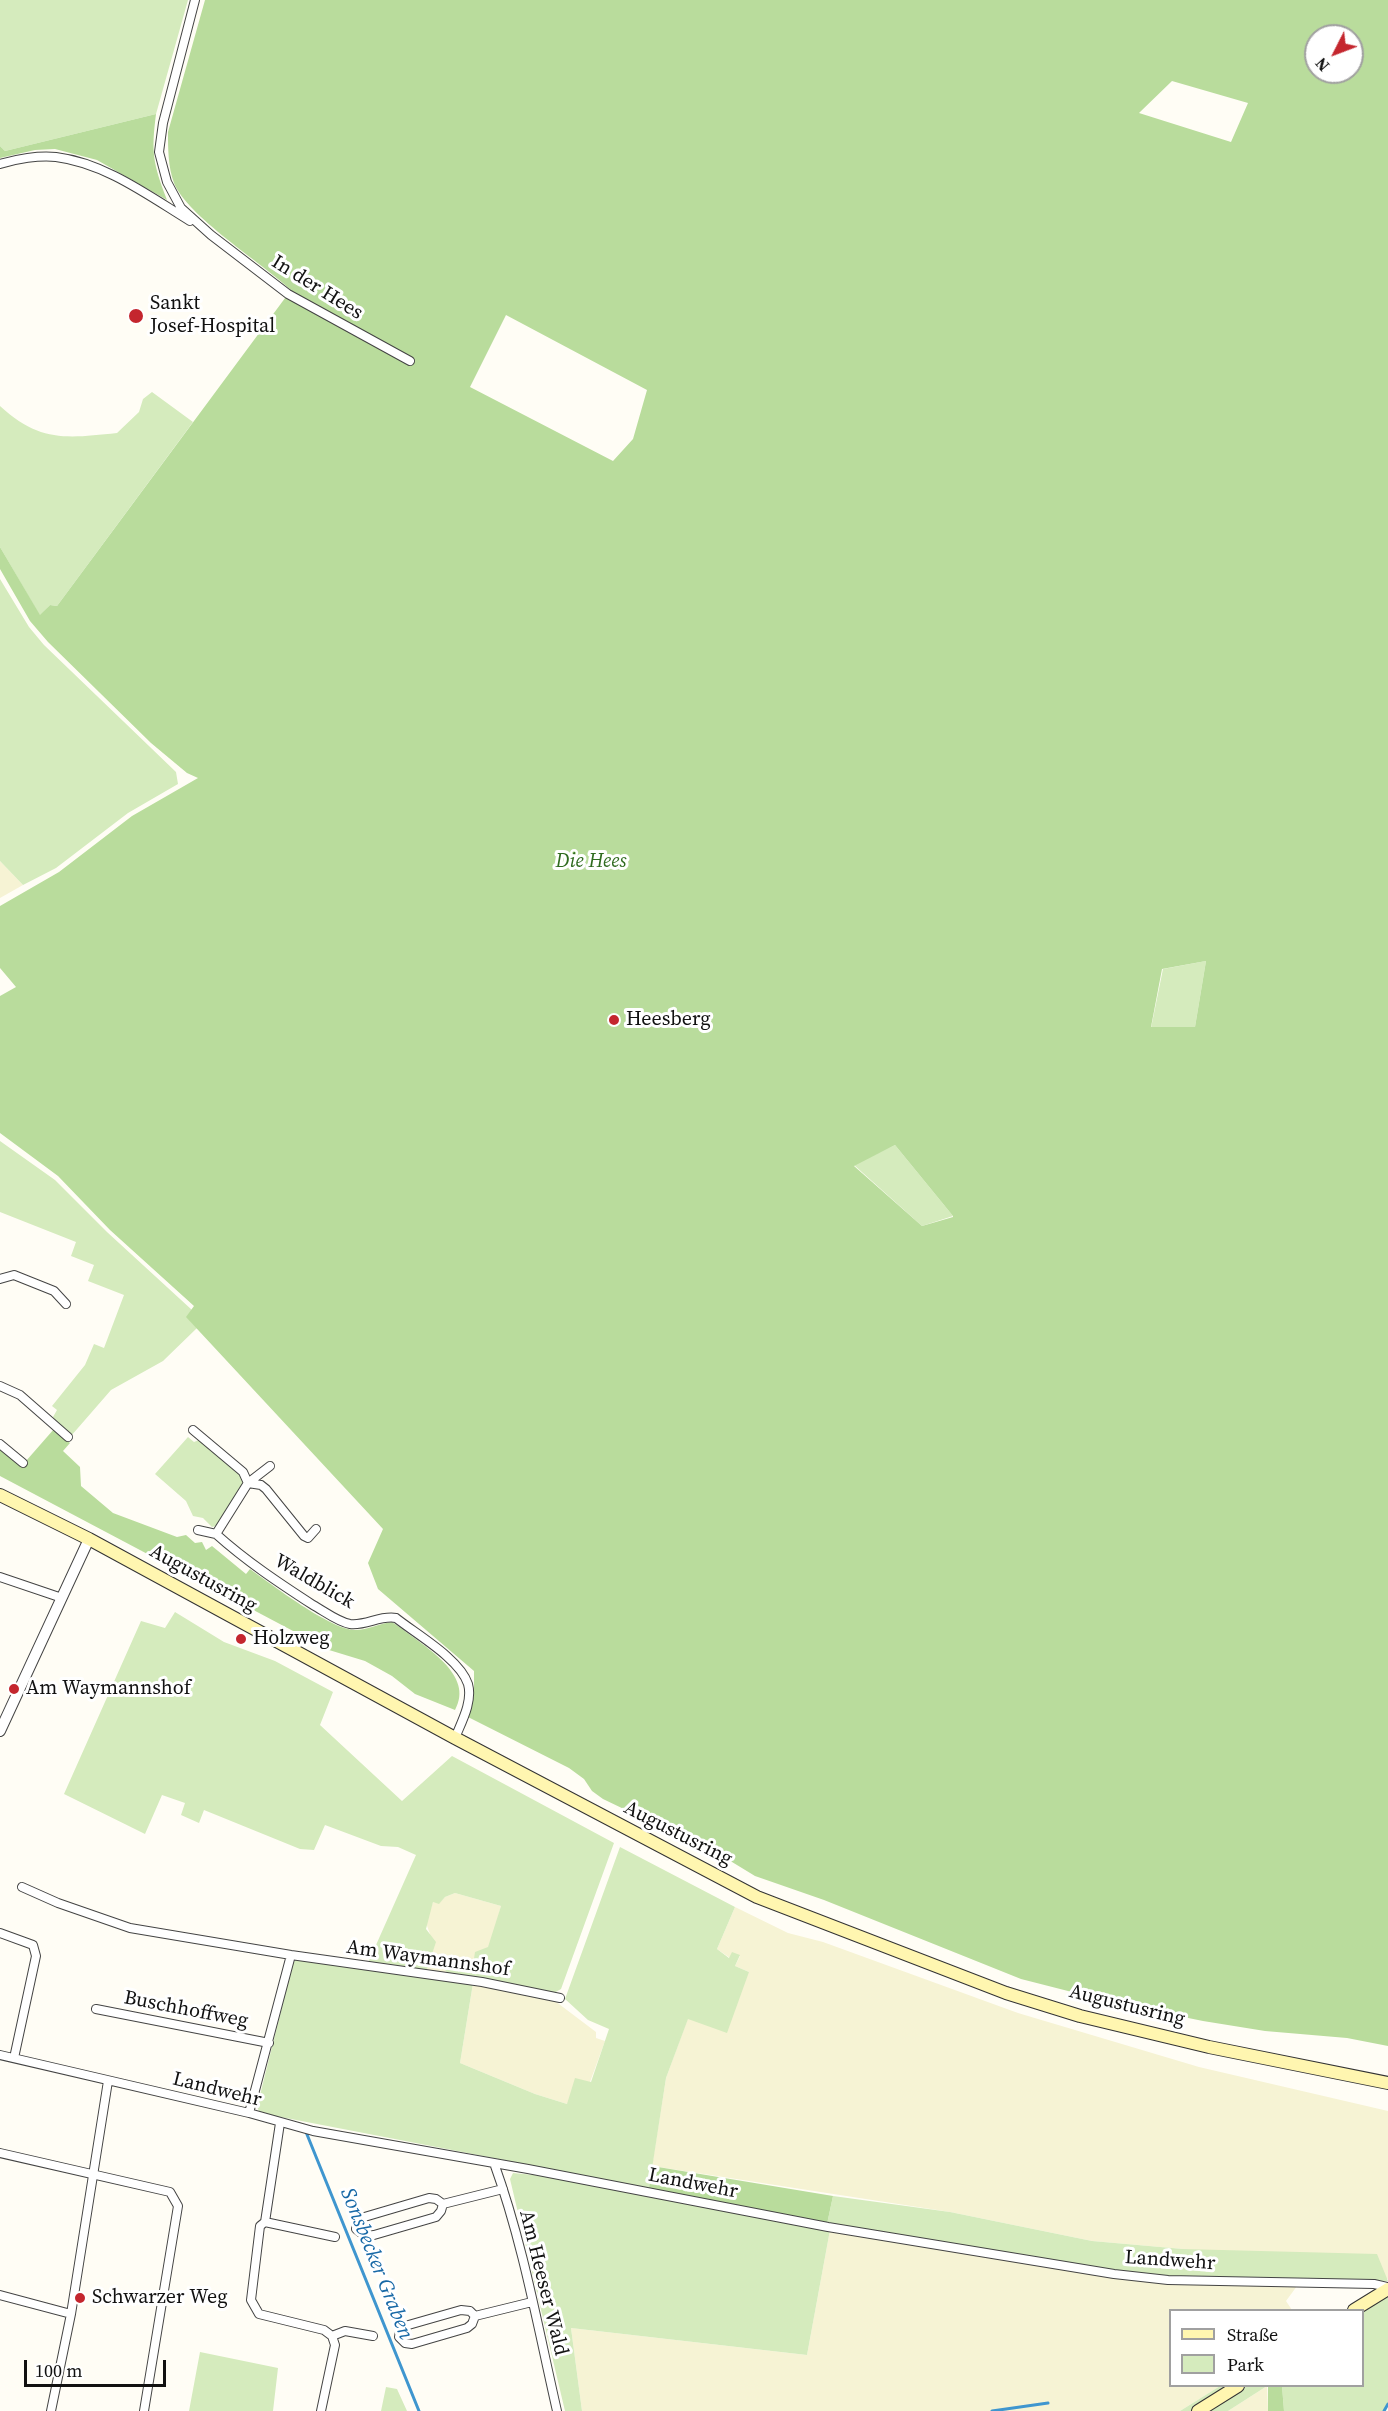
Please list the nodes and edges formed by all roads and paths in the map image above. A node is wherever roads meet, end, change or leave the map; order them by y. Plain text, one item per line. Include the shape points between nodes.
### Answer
1 (195, 0) edge
2 (0, 164) edge
3 (211, 235) junction
4 (410, 361) dead end
5 (0, 1279) edge
6 (66, 1304) dead end
7 (0, 1386) edge
8 (193, 1430) dead end
9 (68, 1437) dead end
10 (0, 1444) edge
11 (23, 1463) dead end
12 (270, 1466) dead end
13 (248, 1483) junction
14 (0, 1495) edge
15 (316, 1529) dead end
16 (198, 1530) dead end
17 (216, 1534) junction
18 (89, 1539) junction
19 (0, 1577) edge
20 (62, 1598) junction
21 (0, 1731) edge
22 (454, 1738) junction
23 (22, 1887) dead end
24 (0, 1934) edge
25 (291, 1955) junction
26 (560, 1998) dead end
27 (96, 2009) dead end
28 (269, 2043) junction
29 (0, 2055) edge
30 (14, 2058) junction
31 (108, 2081) junction
32 (1388, 2083) edge
33 (249, 2113) junction
34 (280, 2123) junction
35 (0, 2153) edge
36 (494, 2163) junction
37 (93, 2176) junction
38 (503, 2189) junction
39 (442, 2204) junction
40 (265, 2222) junction
41 (335, 2237) dead end
42 (1388, 2288) edge
43 (0, 2295) edge
44 (532, 2302) junction
45 (1356, 2309) edge
46 (71, 2314) junction
47 (475, 2316) junction
48 (332, 2336) junction
49 (373, 2336) dead end
50 (1235, 2387) edge
51 (51, 2411) edge
52 (144, 2411) edge
53 (321, 2411) edge
54 (557, 2411) edge
55 (1198, 2411) edge

1 - 3 street, In der Hees via 159,152 167,182 181,208
2 - 3 street, In der Hees via 55,157 93,166
3 - 4 street, In der Hees via 288,294
5 - 6 street via 14,1275 54,1290
7 - 9 street via 20,1395
8 - 13 street, Waldblick via 243,1472
10 - 11 street
12 - 13 street
13 - 15 street, Waldblick via 266,1489 304,1536 308,1538
13 - 17 street
14 - 18 main road, Augustusring
16 - 17 street, Waldblick
17 - 22 street, Waldblick via 271,1579 332,1616 350,1624 396,1618 459,1667 468,1685 469,1700
18 - 20 street
18 - 22 main road, Augustusring
19 - 20 street
20 - 21 street
22 - 32 main road, Augustusring via 757,1897 1006,1993 1080,2016 1209,2047
23 - 25 street, Am Waymannshof via 130,1928
24 - 30 street via 33,1945 36,1956
25 - 26 street, Am Waymannshof via 482,1982
25 - 28 street
27 - 28 street, Buschhoffweg
28 - 33 street
29 - 30 street, Landwehr
30 - 31 street, Landwehr
31 - 33 street, Landwehr
31 - 37 street
33 - 34 street, Landwehr
34 - 36 street, Landwehr
34 - 40 street
35 - 37 street
36 - 38 street, Am Heeser Wald
36 - 42 street, Landwehr via 828,2227 1114,2274 1168,2280 1374,2284
37 - 46 street
37 - 52 street via 170,2192 178,2205
38 - 39 street
38 - 44 street, Am Heeser Wald
39 - 39 street via 429,2198 361,2218 356,2229 365,2236 436,2217
40 - 41 street
40 - 48 street via 260,2226 251,2300 254,2307 259,2314 324,2330
42 - 45 main road
43 - 46 street
44 - 47 street
44 - 54 street, Am Heeser Wald
46 - 51 street
47 - 47 street via 461,2310 405,2326 399,2337 412,2344 467,2328
48 - 49 street via 345,2331
48 - 53 street via 334,2351
50 - 55 main road

